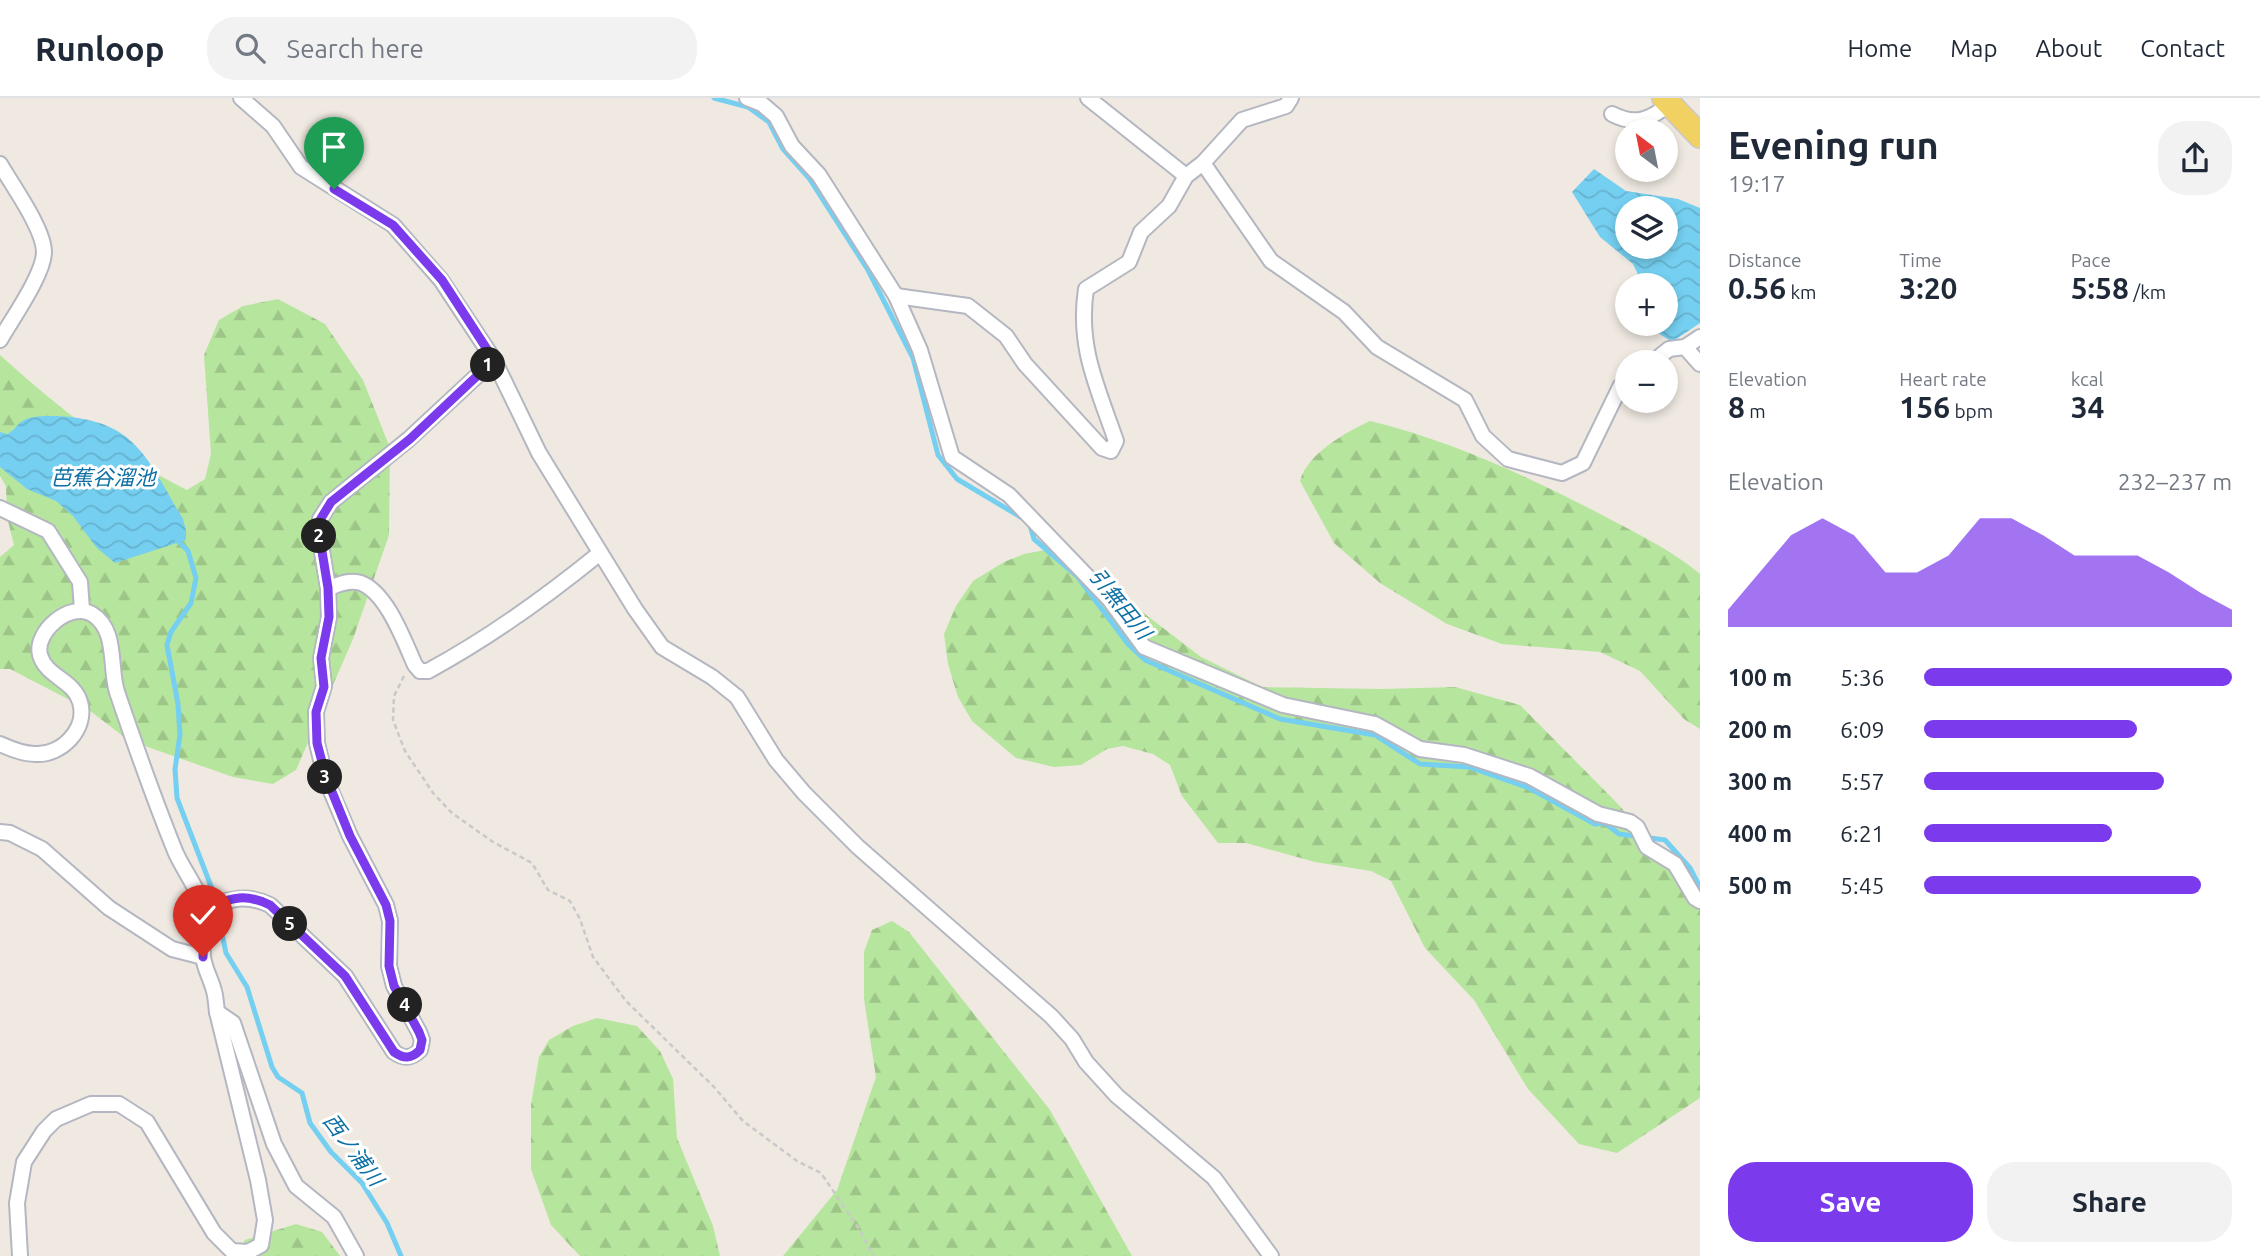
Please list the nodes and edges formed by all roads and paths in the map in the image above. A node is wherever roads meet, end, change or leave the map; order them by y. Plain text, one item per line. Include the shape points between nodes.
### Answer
1 (241, 98) edge
2 (747, 98) edge
3 (1088, 98) edge
4 (1291, 98) edge
5 (1667, 101) edge
6 (1612, 114) dead end
7 (1700, 136) edge
8 (1203, 163) junction
9 (0, 164) edge
10 (1186, 176) junction
11 (896, 296) junction
12 (1700, 337) edge
13 (0, 340) edge
14 (1685, 347) junction
15 (1668, 350) edge
16 (494, 360) junction
17 (1700, 365) edge
18 (1615, 397) edge
19 (0, 508) edge
20 (600, 553) junction
21 (328, 588) junction
22 (82, 610) junction
23 (415, 665) junction
24 (0, 744) edge
25 (0, 832) edge
26 (1700, 901) edge
27 (204, 908) junction
28 (203, 957) junction
29 (217, 1012) junction
30 (20, 1256) edge
31 (356, 1256) edge
32 (873, 1256) edge
33 (1270, 1256) edge

1 - 16 street via 273,126 301,167 393,225 442,280
2 - 11 street via 776,116
3 - 10 street
4 - 8 street via 1286,106 1242,120
5 - 6 street via 1659,113 1637,121 1626,122
5 - 7 main road
8 - 10 street
8 - 18 street via 1271,261 1344,312 1377,346 1465,400 1483,436 1508,459 1562,473 1583,463
9 - 13 street via 41,234 44,252 41,268
10 - 11 street via 1168,206 1141,232 1129,262 1086,289 1082,314 1085,352 1116,441 1111,452 1102,448 1025,363 1006,336 968,306
11 - 26 street via 920,350 952,457 1009,495 1109,599 1144,647 1283,705 1375,724 1420,749 1464,755 1529,776 1598,814 1630,822 1647,847 1675,864
12 - 14 street
14 - 15 street
14 - 17 street
16 - 20 street via 539,453
16 - 21 street via 410,439 324,510 319,533
19 - 22 street via 48,531 80,582
20 - 23 street via 472,647 428,671
20 - 33 street via 662,647 737,697 776,760 804,793 858,847 1051,1016 1117,1096 1214,1178
21 - 23 street via 360,582 374,592 394,619
21 - 27 street via 317,743 350,836 386,905 389,966 394,986 422,1040 420,1050 409,1057 394,1052 345,976 270,905 245,896
22 - 24 street via 60,617 39,651 48,670 78,695 82,716 77,731 55,751 37,755
22 - 27 street via 94,615 110,638 114,684 140,760 177,855
23 - 32 path via 394,696 393,720 405,751 433,793 493,842 532,863 548,890 570,901 593,957 626,1002 715,1087 743,1121 821,1173
25 - 28 street via 42,849 109,908 172,949
27 - 28 street
28 - 29 street
29 - 30 street via 258,1180 265,1220 261,1245 248,1252 232,1251 214,1233 147,1122 119,1104 91,1104 56,1119 24,1162 16,1203
29 - 31 street via 233,1023 274,1144 296,1186 334,1217

